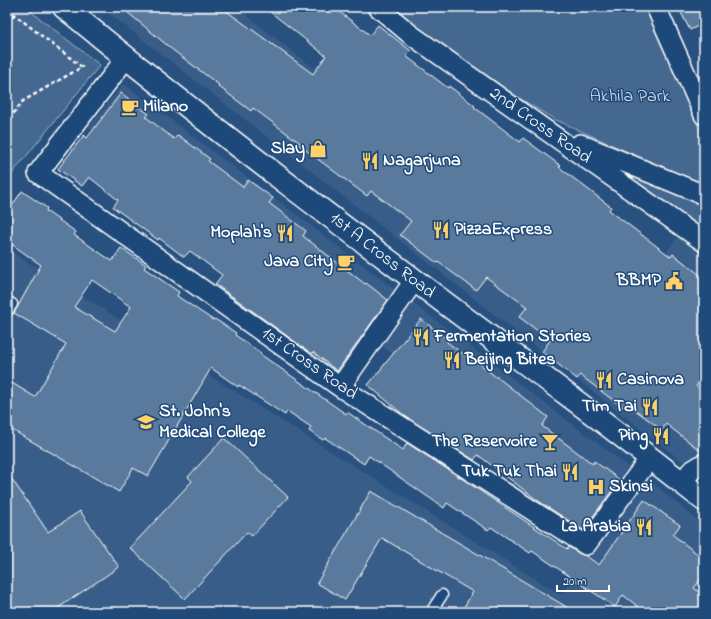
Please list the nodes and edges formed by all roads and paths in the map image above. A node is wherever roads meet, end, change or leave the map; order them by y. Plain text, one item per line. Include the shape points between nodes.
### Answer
1 (64, 7) edge
2 (378, 7) edge
3 (656, 7) edge
4 (7, 9) edge
5 (14, 15) junction
6 (7, 22) edge
7 (126, 58) junction
8 (704, 115) edge
9 (7, 122) edge
10 (547, 131) junction
11 (704, 196) edge
12 (704, 242) edge
13 (414, 281) junction
14 (7, 301) edge
15 (7, 312) edge
16 (340, 387) junction
17 (650, 458) junction
18 (704, 463) edge
19 (682, 483) junction
20 (704, 500) edge
21 (442, 595) dead end
22 (431, 612) edge

1 - 7 street, 1st A Cross Road
2 - 10 street, 2nd Cross Road via 410,34
3 - 8 street
4 - 5 path
5 - 6 path
5 - 9 path via 82,67 23,101
7 - 13 street, 1st A Cross Road
7 - 16 street, 1st Cross Road via 38,173
10 - 11 street
10 - 12 street, 2nd Cross Road
13 - 16 street
13 - 17 street, 1st A Cross Road
14 - 15 lane via 12,304
16 - 17 street, 1st Cross Road via 586,545
17 - 19 street, 1st A Cross Road
18 - 19 street via 691,471
19 - 20 street, 1st A Cross Road
21 - 22 lane

